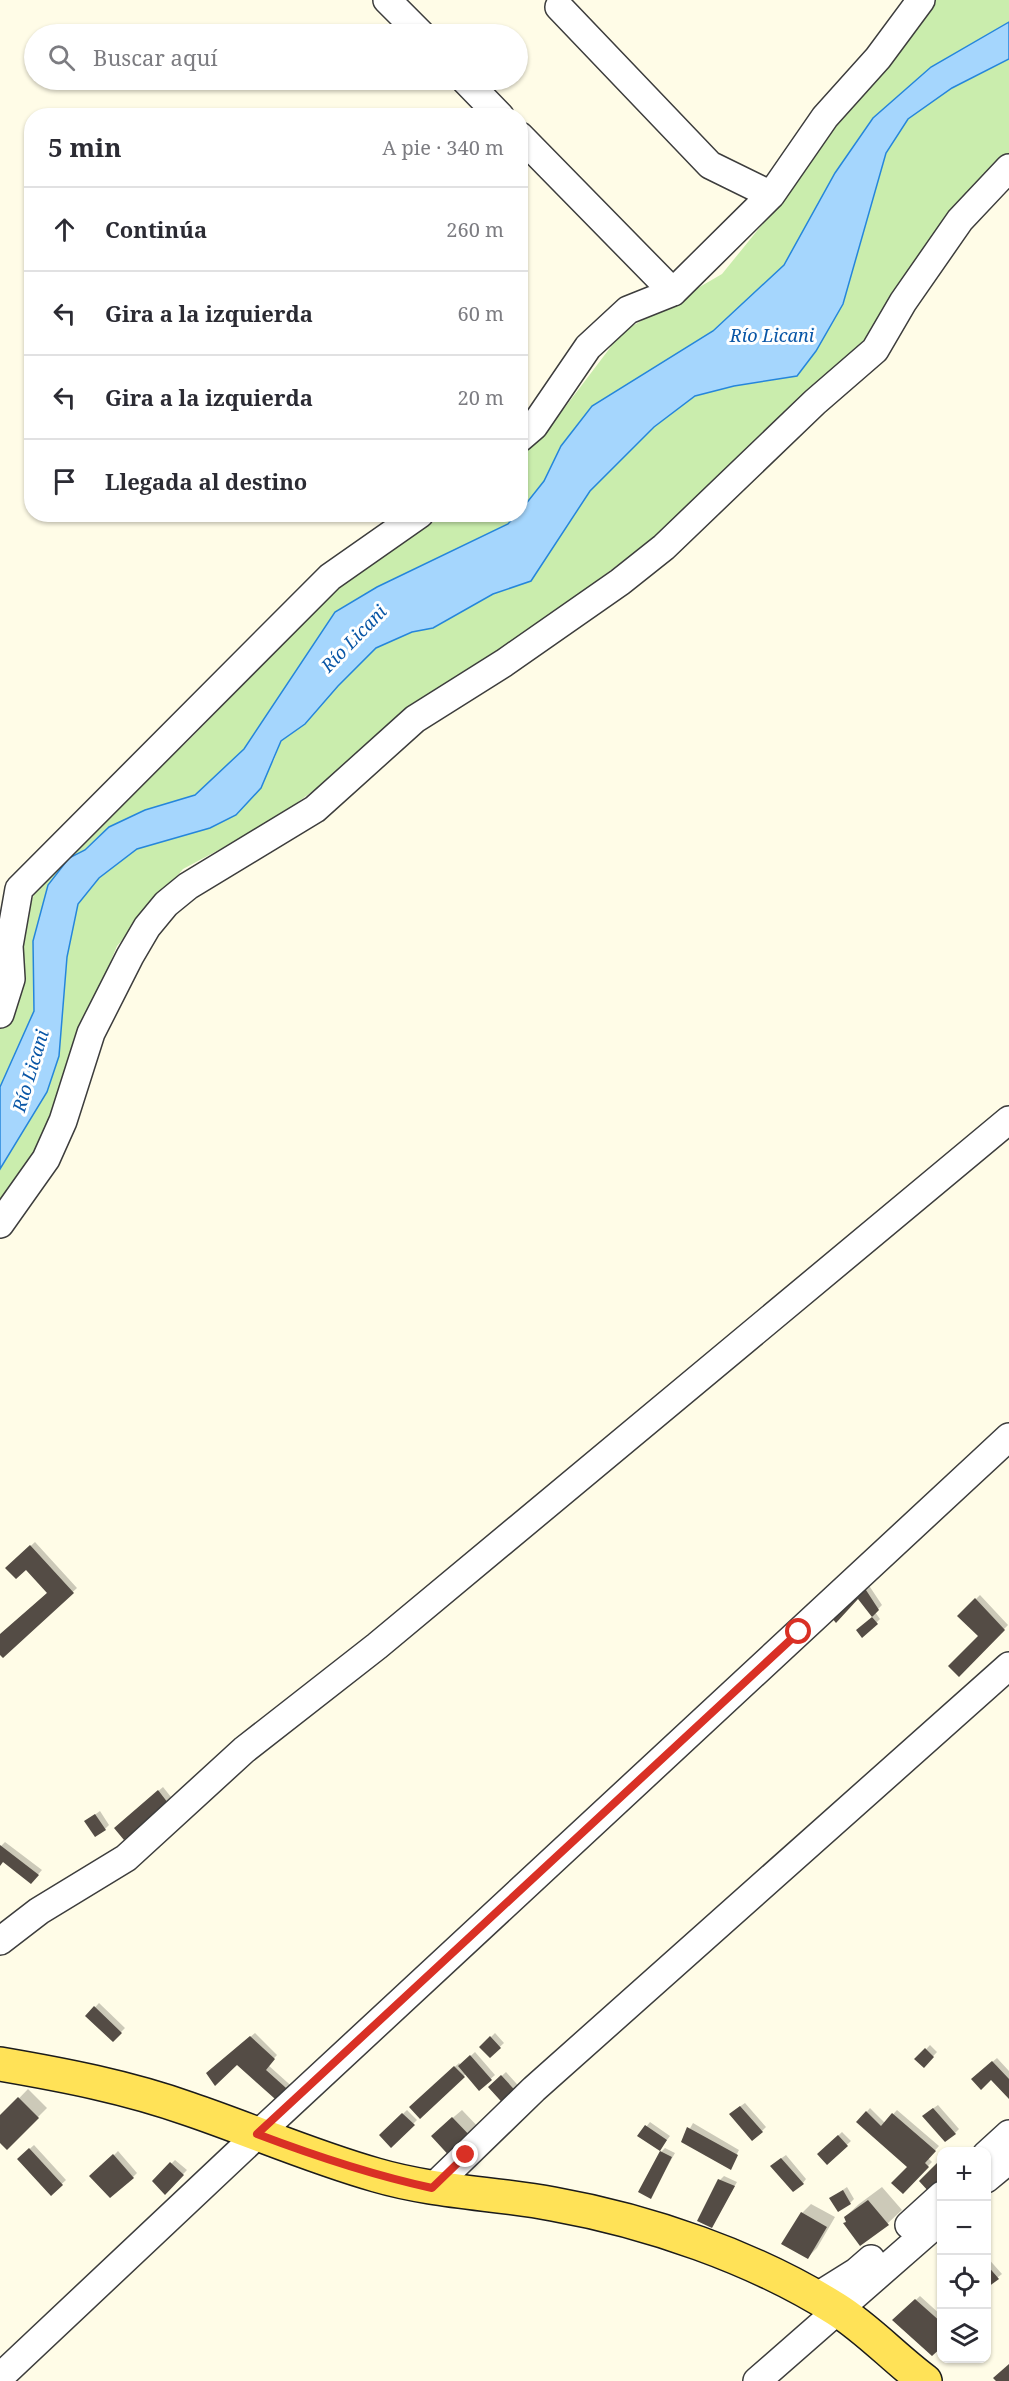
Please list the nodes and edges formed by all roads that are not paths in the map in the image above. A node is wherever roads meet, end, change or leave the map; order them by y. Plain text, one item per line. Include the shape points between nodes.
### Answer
1 (387, 0) edge
2 (921, 0) edge
3 (559, 7) dead end
4 (411, 24) edge
5 (475, 90) edge
6 (492, 108) edge
7 (528, 144) edge
8 (1009, 168) edge
9 (771, 195) junction
10 (673, 292) junction
11 (528, 431) edge
12 (409, 522) edge
13 (0, 1014) edge
14 (1009, 1120) edge
15 (0, 1224) edge
16 (1009, 1437) edge
17 (1009, 1666) edge
18 (0, 1941) edge
19 (0, 2064) edge
20 (257, 2134) junction
21 (1009, 2134) edge
22 (991, 2151) edge
23 (1009, 2160) edge
24 (991, 2176) edge
25 (432, 2188) junction
26 (937, 2199) edge
27 (937, 2223) edge
28 (827, 2304) junction
29 (0, 2377) edge
30 (757, 2381) edge
31 (924, 2381) edge

1 - 4 street
2 - 9 street via 878,58 825,117
3 - 9 street via 710,165
5 - 6 street
7 - 10 street
8 - 15 street via 960,220 875,350 664,547 504,663 415,719 315,809 188,886 166,904 130,956 91,1033 46,1159
9 - 10 street
10 - 11 street via 628,310 588,347
12 - 13 street via 330,577 19,889 9,946 11,979
14 - 18 street via 377,1646 244,1750 126,1858 39,1911
16 - 20 street
17 - 25 street via 534,2089
19 - 20 main road via 121,2088
20 - 25 main road via 322,2159
20 - 29 street
21 - 22 street
23 - 24 street
25 - 28 main road via 552,2203 598,2214 749,2263
26 - 28 street via 856,2272
27 - 28 street
28 - 30 street
28 - 31 main road

